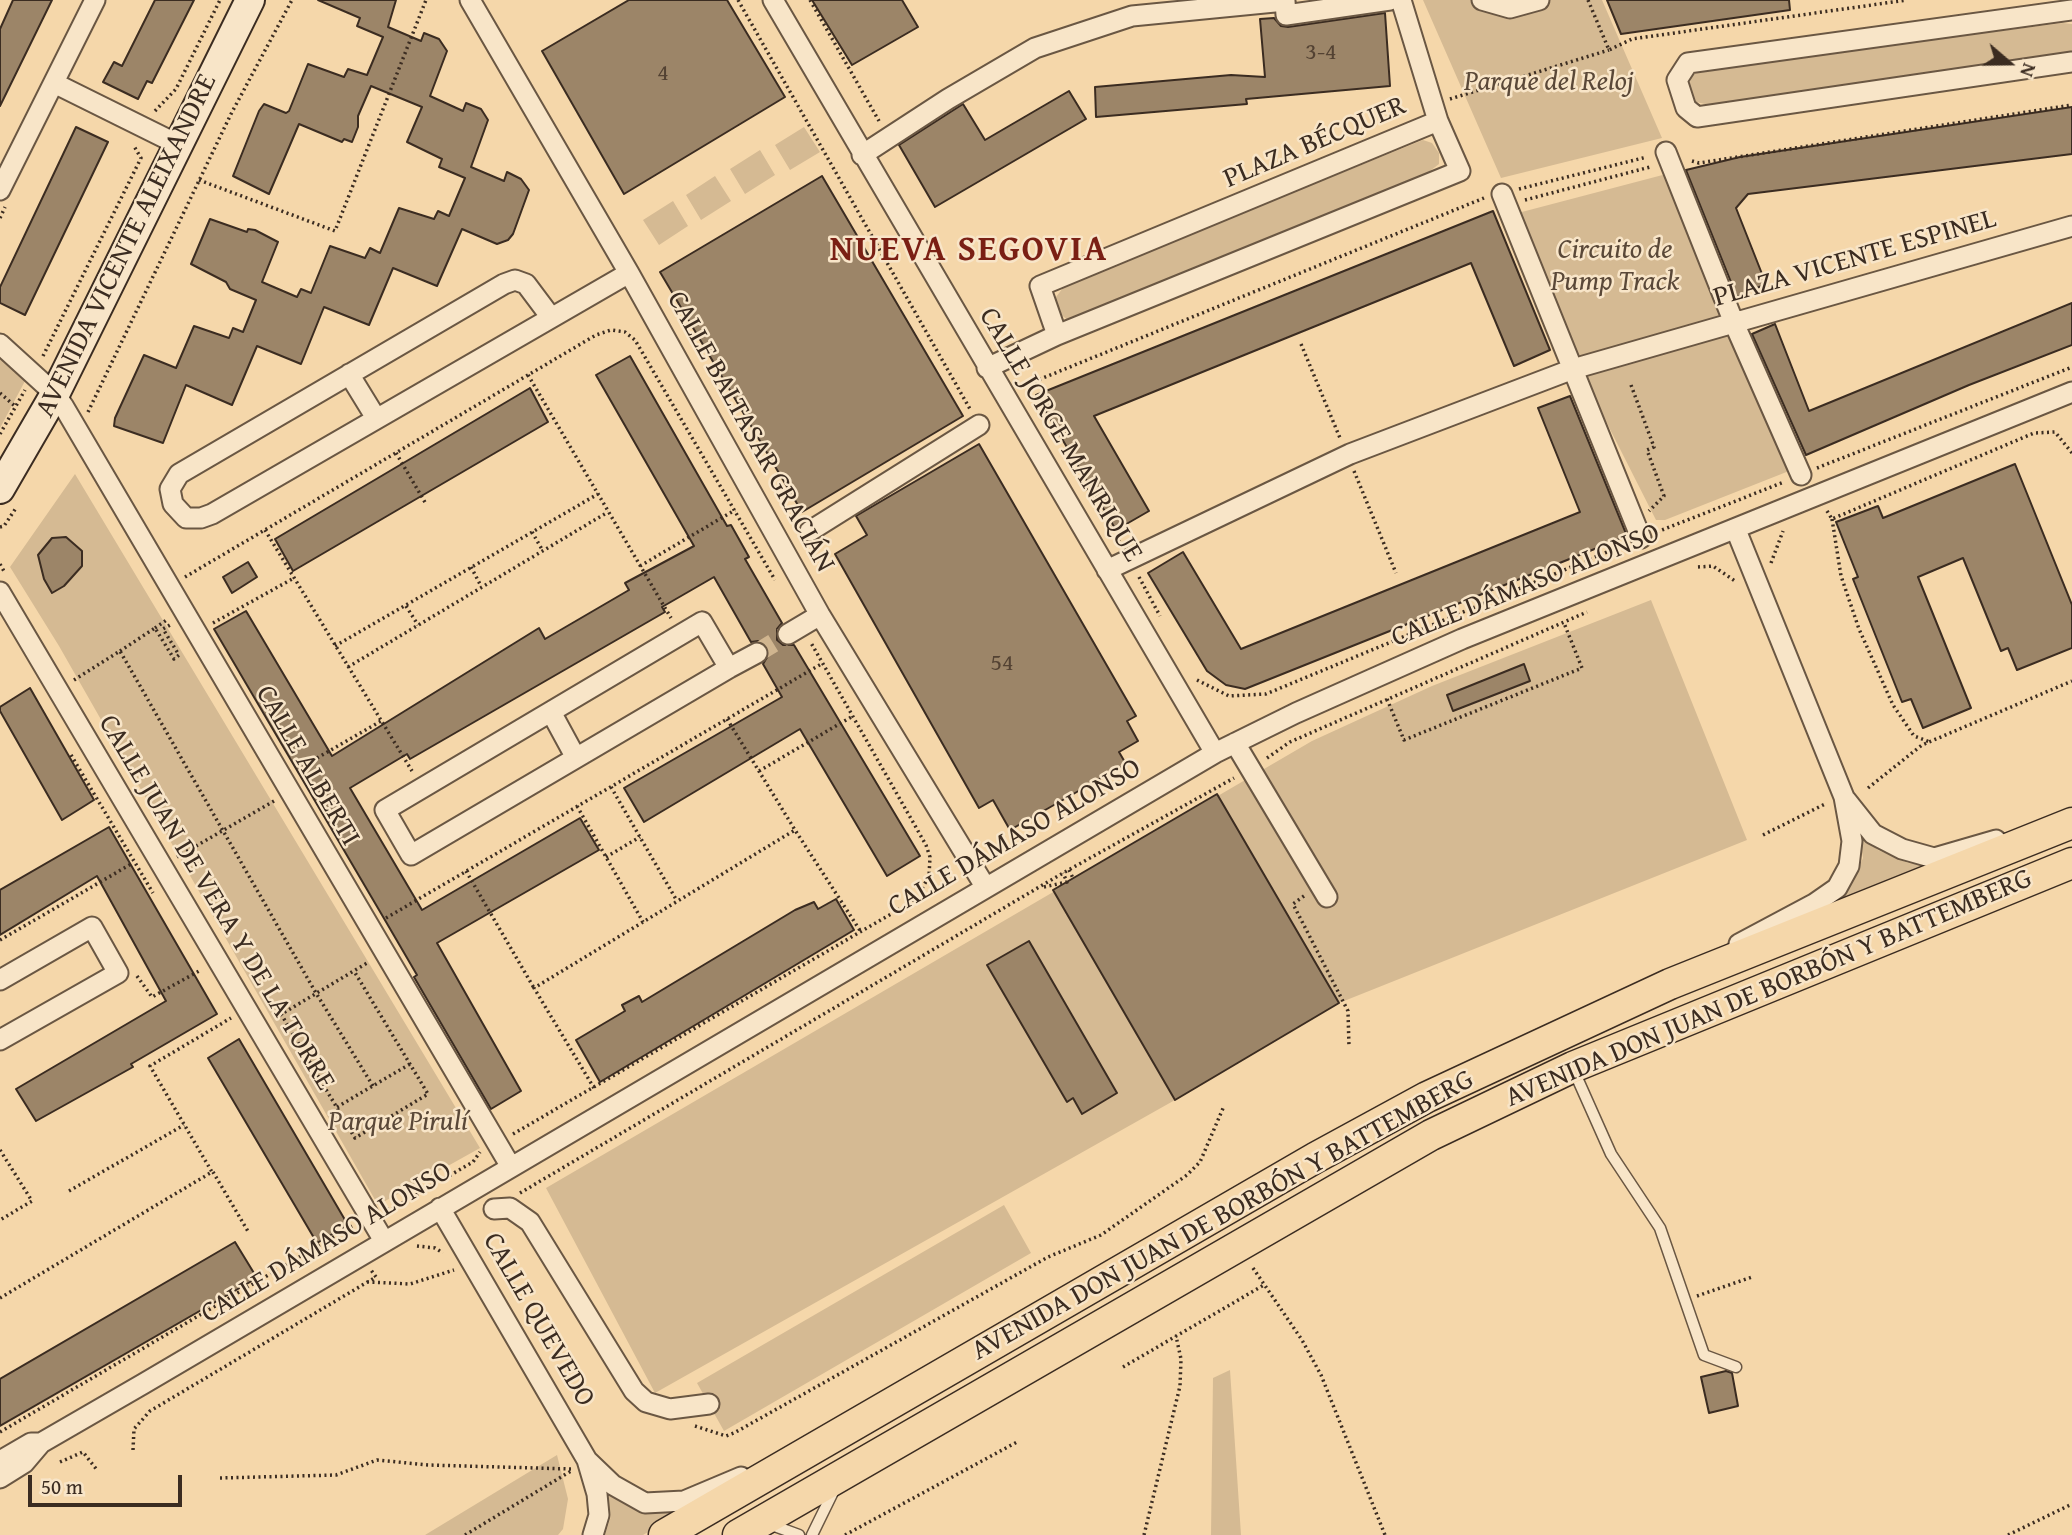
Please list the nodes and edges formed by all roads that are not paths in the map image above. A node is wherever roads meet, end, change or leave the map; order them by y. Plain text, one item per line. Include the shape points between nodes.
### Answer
1 (95, 0) edge
2 (250, 0) edge
3 (470, 0) edge
4 (773, 0) edge
5 (1390, 0) edge
6 (1401, 0) edge
7 (1482, 0) edge
8 (1539, 0) edge
9 (2072, 10) edge
10 (2072, 62) edge
11 (54, 83) junction
12 (1436, 112) junction
13 (177, 144) junction
14 (862, 155) junction
15 (1668, 157) road end
16 (3, 198) edge
17 (1504, 199) road end
18 (2072, 226) edge
19 (629, 273) junction
20 (550, 316) junction
21 (1734, 323) junction
22 (1057, 335) junction
23 (0, 344) edge
24 (987, 368) junction
25 (1573, 369) junction
26 (349, 374) junction
27 (2072, 392) edge
28 (55, 394) junction
29 (376, 418) junction
30 (979, 425) road end
31 (1801, 475) road end
32 (10, 496) edge
33 (1736, 530) junction
34 (810, 531) dead end
35 (1638, 531) road end
36 (1107, 570) junction
37 (0, 592) edge
38 (820, 615) junction
39 (788, 634) tunnel mouth
40 (757, 653) tunnel mouth
41 (729, 668) junction
42 (551, 712) junction
43 (1235, 743) junction
44 (1215, 753) junction
45 (576, 758) junction
46 (1844, 797) junction
47 (2072, 820) edge
48 (2072, 863) edge
49 (986, 888) junction
50 (1323, 890) road end
51 (0, 980) edge
52 (1670, 984) junction
53 (0, 1041) edge
54 (1573, 1067) junction
55 (511, 1167) junction
56 (440, 1208) junction
57 (494, 1209) road end
58 (384, 1241) junction
59 (1737, 1367) dead end
60 (709, 1404) dead end
61 (823, 1442) junction
62 (41, 1443) junction
63 (0, 1461) edge
64 (577, 1463) junction
65 (0, 1478) edge
66 (840, 1478) junction
67 (750, 1528) edge
68 (593, 1535) edge
69 (664, 1535) edge
70 (799, 1535) edge
71 (812, 1535) edge

1 - 11 street
2 - 13 street, AVENIDA VICENTE ALEIXANDRE
3 - 19 street, CALLE BALTASAR GRACIÁN
4 - 14 street, CALLE JORGE MANRIQUE
5 - 14 street via 1286,15 1285,1 1132,16 1035,48
6 - 12 street
7 - 8 street via 1510,8
9 - 10 street via 1688,63 1677,80 1686,108 1698,117
11 - 13 street
11 - 16 street
12 - 22 street, PLAZA BÉCQUER via 1040,286
12 - 22 street, PLAZA BÉCQUER via 1460,171
13 - 28 street, AVENIDA VICENTE ALEIXANDRE
14 - 24 street, CALLE JORGE MANRIQUE
15 - 21 street
17 - 25 street
18 - 21 street, PLAZA VICENTE ESPINEL
19 - 20 street
19 - 38 street, CALLE BALTASAR GRACIÁN
20 - 26 street via 526,284 509,281
20 - 29 street
21 - 25 street, PLAZA VICENTE ESPINEL
21 - 31 street
22 - 24 street, PLAZA BÉCQUER
23 - 28 street, CALLE ALBERTI
24 - 36 street, CALLE JORGE MANRIQUE
25 - 35 street
25 - 36 street, PLAZA VICENTE ESPINEL via 1350,454
26 - 29 street
26 - 29 street via 179,474 170,493 175,508 190,519 212,514
27 - 33 street, CALLE DÁMASO ALONSO
28 - 32 street, AVENIDA VICENTE ALEIXANDRE
28 - 55 street, CALLE ALBERTI via 291,782
30 - 34 street
33 - 43 street, CALLE DÁMASO ALONSO via 1462,639
33 - 46 street
36 - 44 street, CALLE JORGE MANRIQUE
37 - 58 street, CALLE JUAN DE VERA Y DE LA TORRE
38 - 39 street
38 - 49 street, CALLE BALTASAR GRACIÁN
40 - 41 street
41 - 42 street via 702,622
41 - 45 street
42 - 45 street
42 - 45 street via 385,810 411,855
43 - 44 street, CALLE DÁMASO ALONSO
43 - 50 street
44 - 49 street, CALLE DÁMASO ALONSO
46 - 47 street via 1873,834 1934,858
46 - 52 street via 1852,841 1849,866 1837,888
47 - 52 main road, AVENIDA DON JUAN DE BORBÓN Y BATTEMBERG
48 - 54 main road, AVENIDA DON JUAN DE BORBÓN Y BATTEMBERG
49 - 55 street, CALLE DÁMASO ALONSO
51 - 53 street via 92,927 118,973
52 - 61 main road, AVENIDA DON JUAN DE BORBÓN Y BATTEMBERG via 1402,1110
54 - 59 lane via 1611,1154 1660,1228 1704,1355
54 - 66 main road, AVENIDA DON JUAN DE BORBÓN Y BATTEMBERG via 1410,1146
55 - 56 street, CALLE DÁMASO ALONSO
56 - 58 street, CALLE DÁMASO ALONSO
56 - 64 street, CALLE QUEVEDO
57 - 60 street via 510,1208 530,1222 634,1391 646,1402 670,1409
58 - 62 street, CALLE DÁMASO ALONSO
61 - 64 street, CALLE QUEVEDO via 672,1503 645,1503
61 - 69 main road, AVENIDA DON JUAN DE BORBÓN Y BATTEMBERG
62 - 63 street, CALLE DÁMASO ALONSO via 31,1443
62 - 65 street, CALLE DÁMASO ALONSO via 24,1464
64 - 68 street, CALLE QUEVEDO via 597,1494 599,1515
66 - 67 main road, AVENIDA DON JUAN DE BORBÓN Y BATTEMBERG
66 - 71 lane
67 - 70 lane

